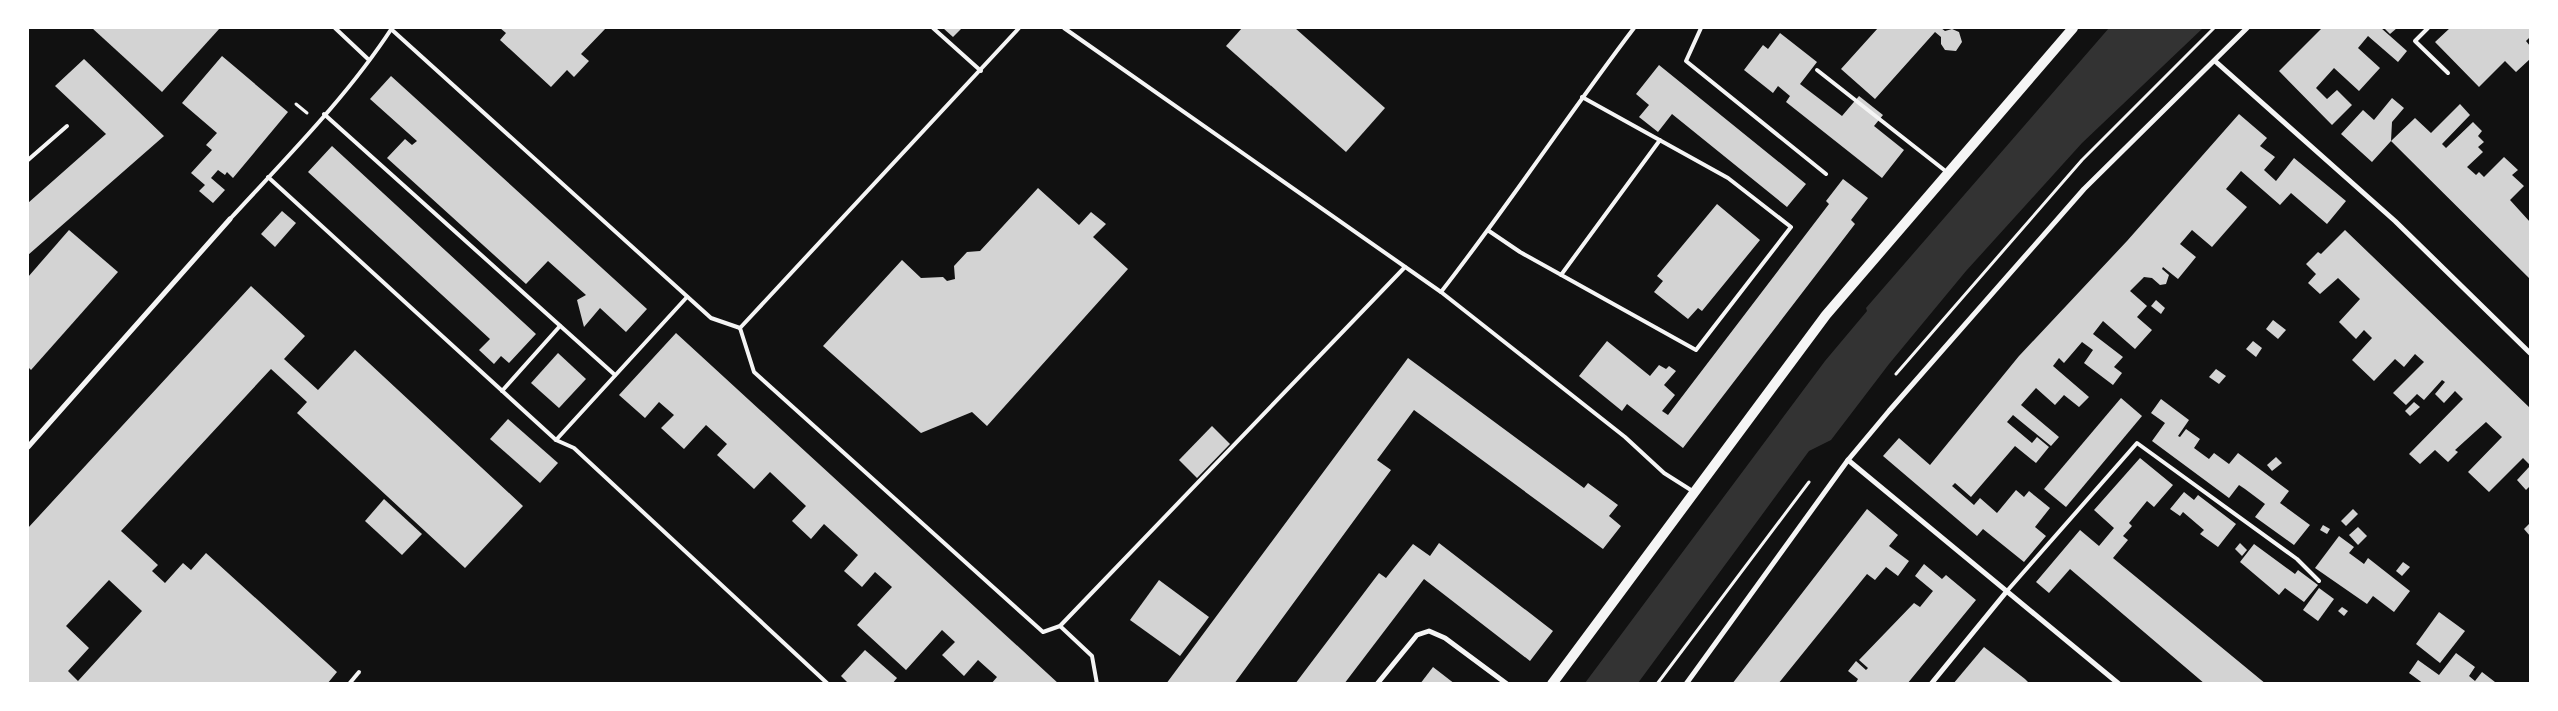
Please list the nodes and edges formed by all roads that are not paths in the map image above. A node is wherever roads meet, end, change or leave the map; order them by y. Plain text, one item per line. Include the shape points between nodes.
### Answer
1 (335, 28) edge
2 (391, 28) edge
3 (933, 28) edge
4 (1019, 28) edge
5 (1064, 28) edge
6 (1634, 28) edge
7 (1701, 28) edge
8 (2073, 28) edge
9 (2247, 28) edge
10 (2428, 28) edge
11 (369, 60) junction
12 (2215, 60) junction
13 (1816, 70) dead end
14 (981, 71) junction
15 (2448, 73) dead end
16 (1582, 97) junction
17 (324, 114) junction
18 (67, 126) dead end
19 (1660, 140) junction
20 (28, 160) edge
21 (1948, 173) junction
22 (1826, 174) dead end
23 (268, 177) junction
24 (230, 219) joint
25 (1489, 231) junction
26 (1405, 268) junction
27 (1561, 275) junction
28 (1441, 292) junction
29 (687, 297) junction
30 (560, 326) junction
31 (740, 328) junction
32 (2530, 353) edge
33 (614, 375) junction
34 (502, 391) junction
35 (556, 440) junction
36 (28, 446) edge
37 (1848, 460) junction
38 (1694, 492) junction
39 (2319, 581) dead end
40 (2007, 590) junction
41 (1060, 626) junction
42 (360, 672) dead end
43 (349, 684) edge
44 (828, 684) edge
45 (1097, 684) edge
46 (1377, 684) edge
47 (1507, 684) edge
48 (1552, 684) edge
49 (1686, 684) edge
50 (1932, 684) edge
51 (2119, 684) edge

1 - 11 lane
2 - 11 lane
2 - 29 lane
3 - 14 lane
4 - 14 lane
5 - 26 lane
6 - 16 lane
7 - 22 lane via 1686,61
8 - 21 main road
9 - 12 street
10 - 15 lane via 2415,41
11 - 17 lane
12 - 32 street via 2395,221
12 - 37 street via 2084,189
13 - 21 lane
14 - 31 lane
16 - 19 lane
16 - 25 lane
17 - 23 lane
17 - 30 lane
18 - 20 lane
19 - 27 lane
19 - 27 lane via 1728,178 1792,227 1696,350
21 - 38 main road via 1826,315
23 - 24 lane
23 - 34 lane
24 - 36 street
25 - 27 lane
25 - 28 lane
26 - 28 lane
26 - 41 lane
28 - 38 lane via 1625,438 1664,473
29 - 31 lane via 711,318
29 - 33 lane
30 - 33 lane
30 - 34 lane
31 - 41 lane via 754,372 1043,632
33 - 35 lane
34 - 35 lane
35 - 44 lane via 574,448
37 - 40 street
37 - 49 street
38 - 48 main road
39 - 40 lane via 2297,559 2137,443
40 - 50 street
40 - 51 street
41 - 45 lane via 1092,656
42 - 43 lane
46 - 47 street via 1416,635 1429,631 1445,638

